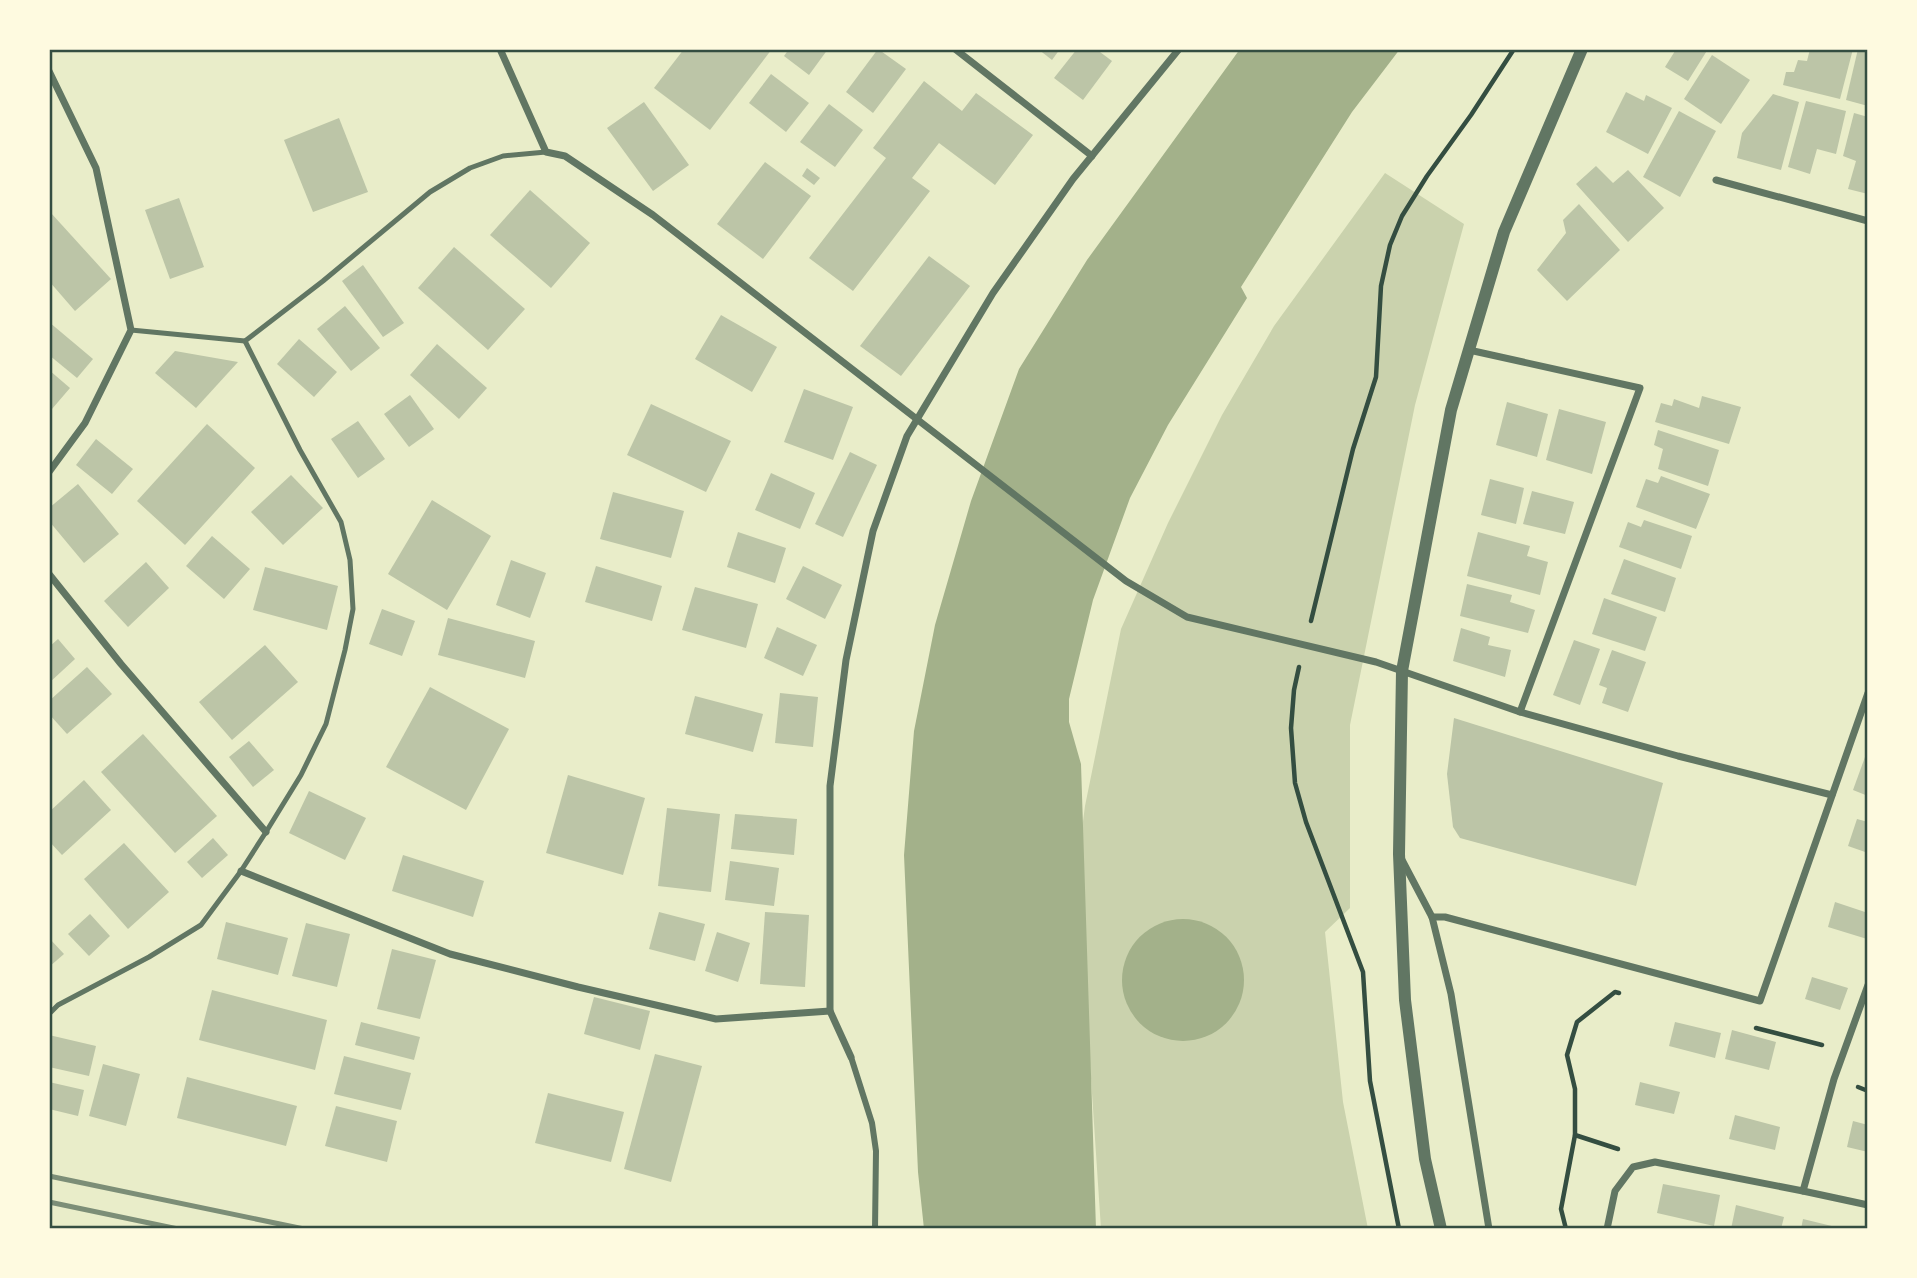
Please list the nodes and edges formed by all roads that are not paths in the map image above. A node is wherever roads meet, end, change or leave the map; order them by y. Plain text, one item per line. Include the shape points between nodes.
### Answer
1 (500, 49) edge
2 (956, 49) edge
3 (1179, 49) edge
4 (1582, 49) edge
5 (49, 71) edge
6 (546, 152) junction
7 (1092, 156) junction
8 (1716, 180) dead end
9 (1868, 220) edge
10 (131, 330) junction
11 (245, 341) junction
12 (1469, 350) junction
13 (915, 418) junction
14 (49, 472) edge
15 (49, 574) edge
16 (1402, 671) junction
17 (1868, 693) edge
18 (1520, 712) junction
19 (1832, 794) junction
20 (266, 832) junction
21 (1399, 854) junction
22 (241, 871) junction
23 (1432, 917) junction
24 (1868, 986) edge
25 (830, 1011) junction
26 (49, 1014) edge
27 (851, 1057) joint
28 (1803, 1191) junction
29 (1868, 1205) edge
30 (875, 1229) edge
31 (1441, 1229) edge
32 (1489, 1229) edge
33 (1607, 1229) edge

1 - 6 street
2 - 7 street
3 - 7 street
4 - 12 street via 1504,232
5 - 10 street via 96,168
6 - 11 lane via 503,156 430,192
6 - 13 street via 565,156 653,215
7 - 13 street via 993,293
8 - 9 street
10 - 11 lane
10 - 14 street via 85,423
11 - 20 lane via 341,522 353,609 326,724
12 - 16 street via 1451,411
12 - 18 street via 1640,388
13 - 16 street via 1126,581 1187,617
13 - 25 street via 873,531 846,660 830,786
15 - 20 street
16 - 18 street
16 - 21 street
17 - 19 street
18 - 19 street
19 - 23 street via 1759,1001
20 - 22 lane
21 - 23 street
21 - 31 street via 1405,1000 1425,1159
22 - 25 street via 450,954 578,987 716,1019
22 - 26 lane via 201,925
23 - 32 street via 1451,994
24 - 28 street via 1843,1051
25 - 27 street
27 - 30 street via 872,1122
28 - 29 street
28 - 33 street via 1655,1162 1633,1167 1615,1191

